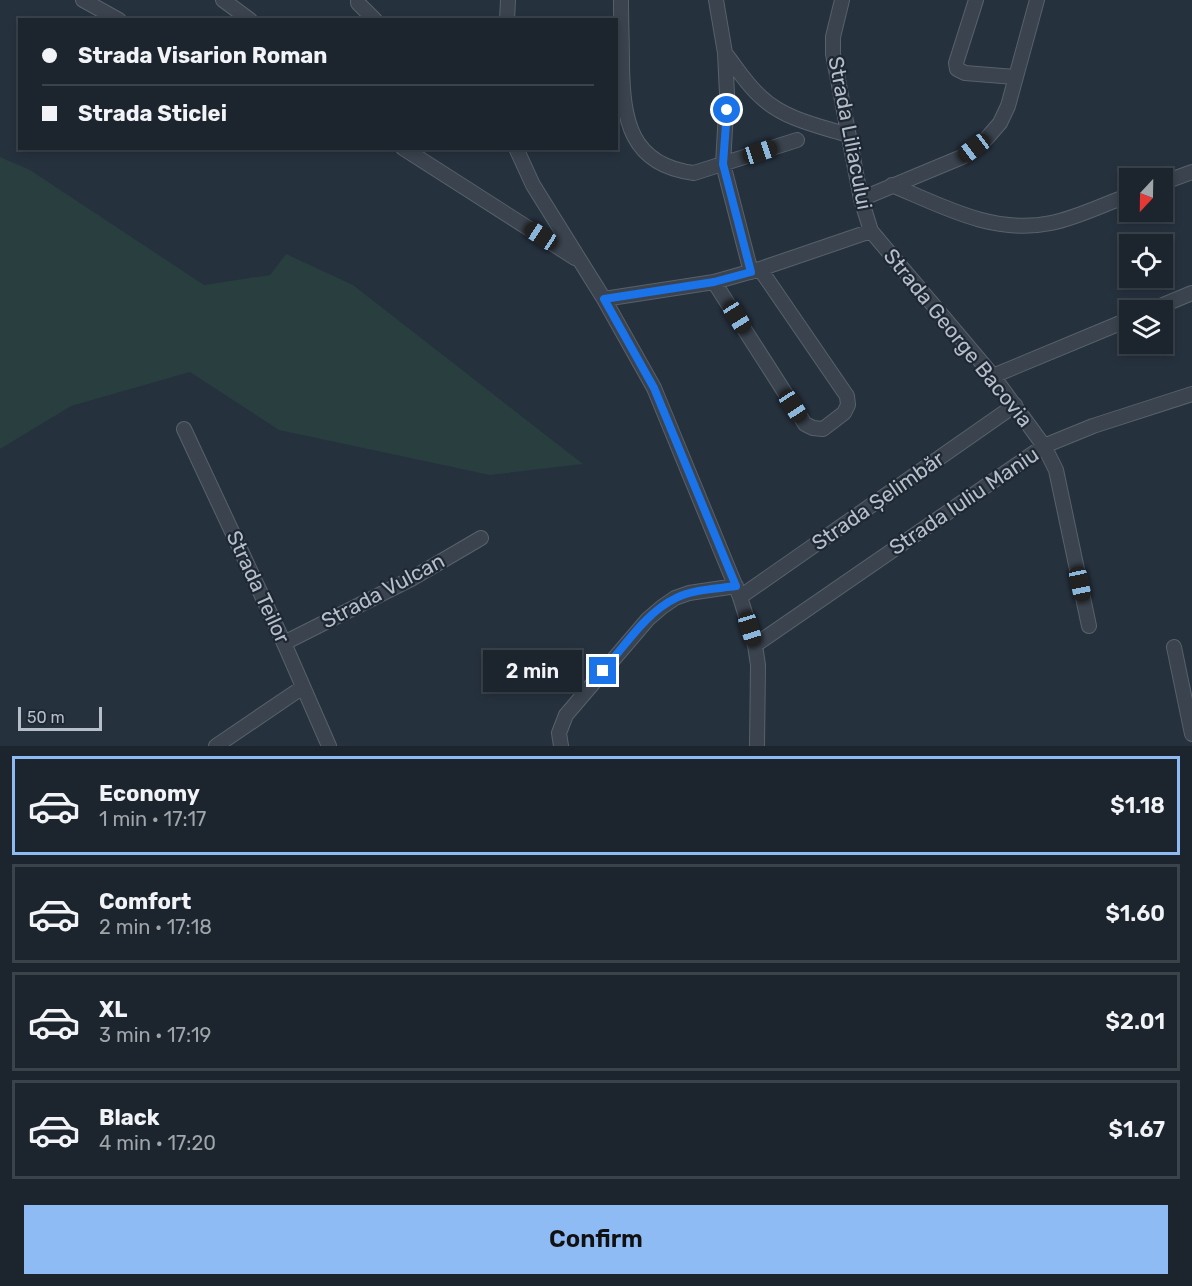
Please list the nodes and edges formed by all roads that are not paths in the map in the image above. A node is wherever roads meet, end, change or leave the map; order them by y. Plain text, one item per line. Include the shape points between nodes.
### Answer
1 (83, 0) edge
2 (223, 0) edge
3 (358, 0) edge
4 (508, 0) edge
5 (621, 0) edge
6 (716, 0) edge
7 (842, 0) edge
8 (976, 0) edge
9 (1037, 0) edge
10 (115, 18) edge
11 (247, 18) edge
12 (373, 18) edge
13 (507, 18) edge
14 (725, 53) junction
15 (1016, 77) junction
16 (620, 83) edge
17 (848, 135) junction
18 (797, 140) dead end
19 (406, 150) edge
20 (517, 150) edge
21 (723, 164) junction
22 (1192, 172) edge
23 (1173, 179) edge
24 (892, 185) junction
25 (861, 199) junction
26 (1119, 199) edge
27 (871, 231) junction
28 (580, 260) junction
29 (756, 271) junction
30 (714, 282) junction
31 (1192, 293) edge
32 (604, 299) junction
33 (1173, 301) edge
34 (1119, 324) edge
35 (993, 376) junction
36 (1192, 394) edge
37 (1015, 405) junction
38 (184, 429) dead end
39 (1044, 446) junction
40 (481, 538) dead end
41 (738, 591) junction
42 (1089, 626) dead end
43 (284, 643) junction
44 (755, 645) junction
45 (1174, 647) dead end
46 (303, 687) junction
47 (1192, 734) edge
48 (216, 746) edge
49 (329, 746) edge
50 (561, 746) edge
51 (757, 746) edge

1 - 10 street
2 - 11 street
3 - 12 street
4 - 13 street
5 - 16 street
6 - 14 street
7 - 17 street, Strada Liliacului via 833,54
8 - 15 street via 957,69
9 - 15 street
14 - 17 street via 760,97 776,108
14 - 21 street
15 - 24 street via 1000,123 986,139 962,157
16 - 21 street via 632,134 657,163 694,173
17 - 25 street, Strada Liliacului
18 - 21 street
19 - 28 street
20 - 28 street via 533,185
21 - 29 street
22 - 23 street
24 - 25 street
24 - 26 street via 975,219 1007,226 1053,223
25 - 27 street, Strada Liliacului
27 - 29 street
27 - 35 street, Strada George Bacovia
28 - 32 street
29 - 30 street
29 - 30 street via 847,396 844,413 823,429 805,424
30 - 32 street
31 - 33 street
32 - 41 street via 654,388
34 - 35 street
35 - 37 street, Strada George Bacovia
36 - 39 street, Strada Iuliu Maniu
37 - 39 street, Strada George Bacovia
37 - 41 street, Strada Șelimbăr
38 - 43 street, Strada Teilor
39 - 42 street, Strada George Bacovia via 1056,470
39 - 44 street, Strada Iuliu Maniu
40 - 43 street, Strada Vulcan via 411,579
41 - 44 street
41 - 50 street via 689,593 675,598 648,620 566,715 559,733
43 - 46 street, Strada Teilor
44 - 51 street
45 - 47 street
46 - 48 street
46 - 49 street, Strada Teilor

